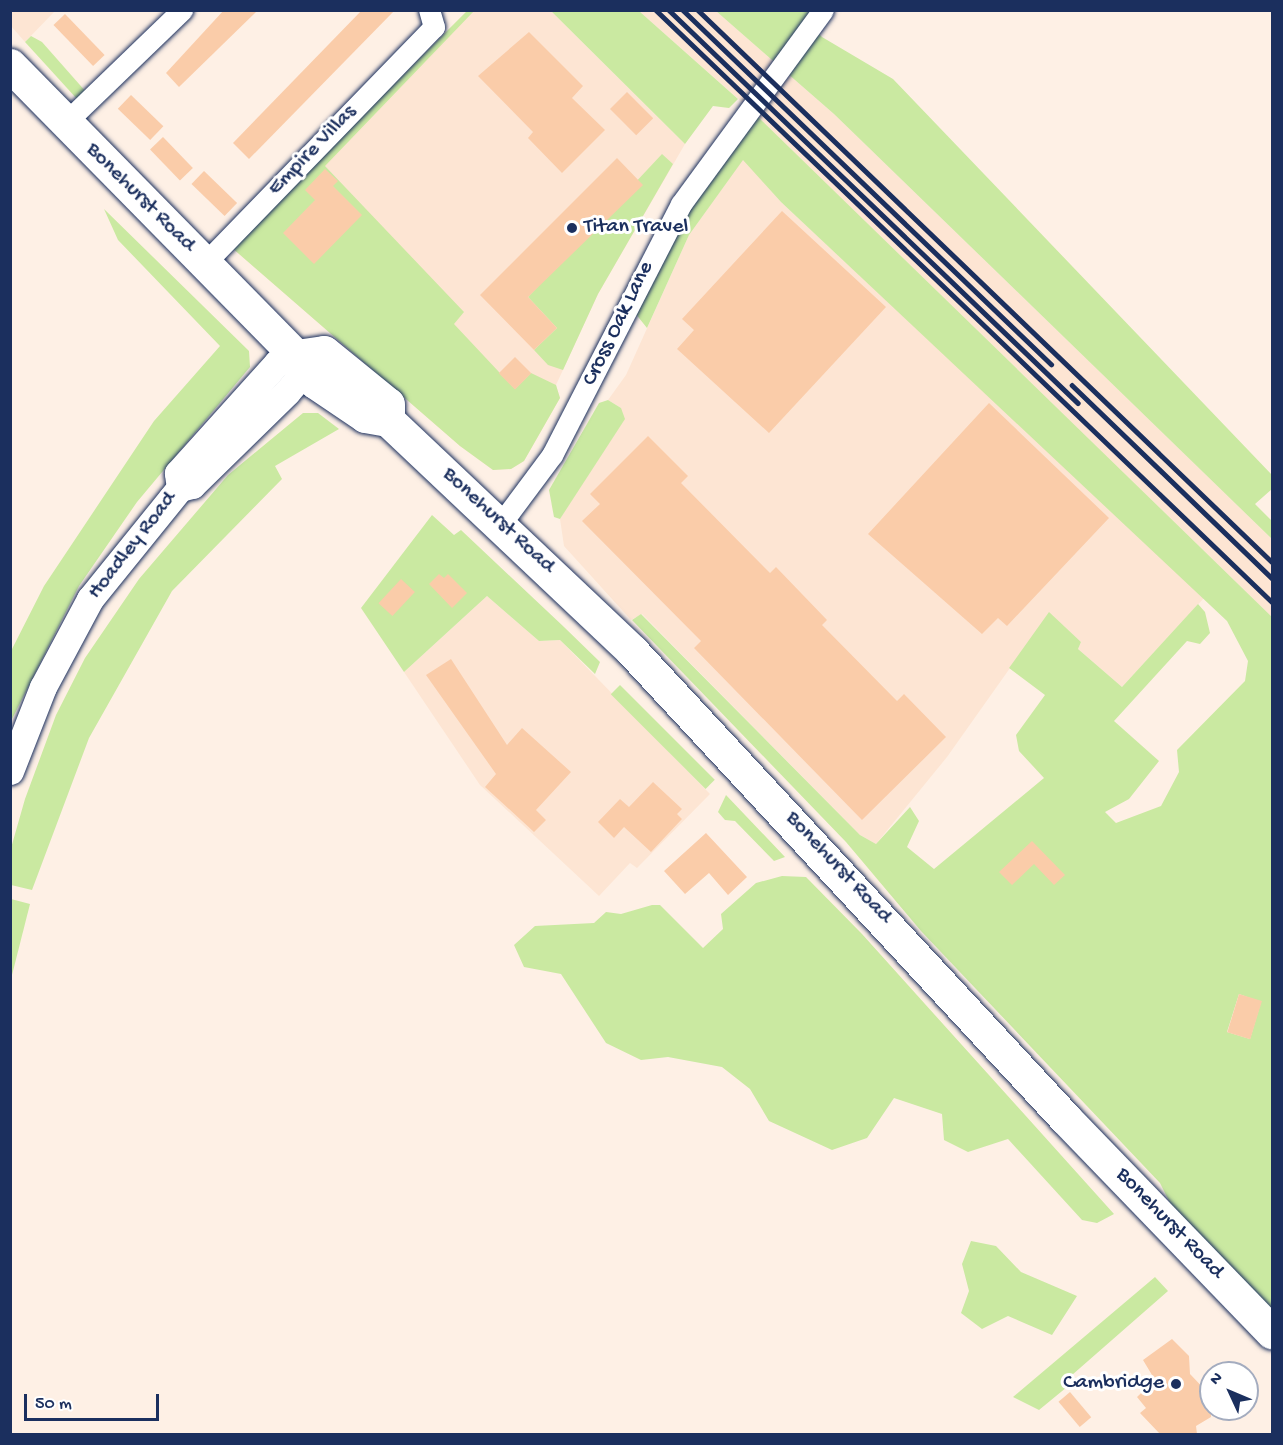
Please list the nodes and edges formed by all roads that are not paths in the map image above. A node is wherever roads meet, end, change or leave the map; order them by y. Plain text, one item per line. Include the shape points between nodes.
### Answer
1 (182, 10) edge
2 (429, 10) edge
3 (823, 10) edge
4 (10, 65) edge
5 (65, 123) junction
6 (205, 263) junction
7 (296, 356) junction
8 (502, 522) junction
9 (10, 771) edge
10 (1272, 1332) edge

1 - 5 street
2 - 6 street, Empire Villas via 434,27
3 - 8 street, Cross Oak Lane via 681,204 552,455
4 - 5 main road, Bonehurst Road
5 - 6 main road, Bonehurst Road
6 - 7 main road, Bonehurst Road
7 - 8 main road, Bonehurst Road via 328,392 365,416 388,420
7 - 9 street, Hoadley Road via 277,363 178,473 180,488 118,559 78,619 43,687
8 - 10 main road, Bonehurst Road via 820,847 1065,1118

